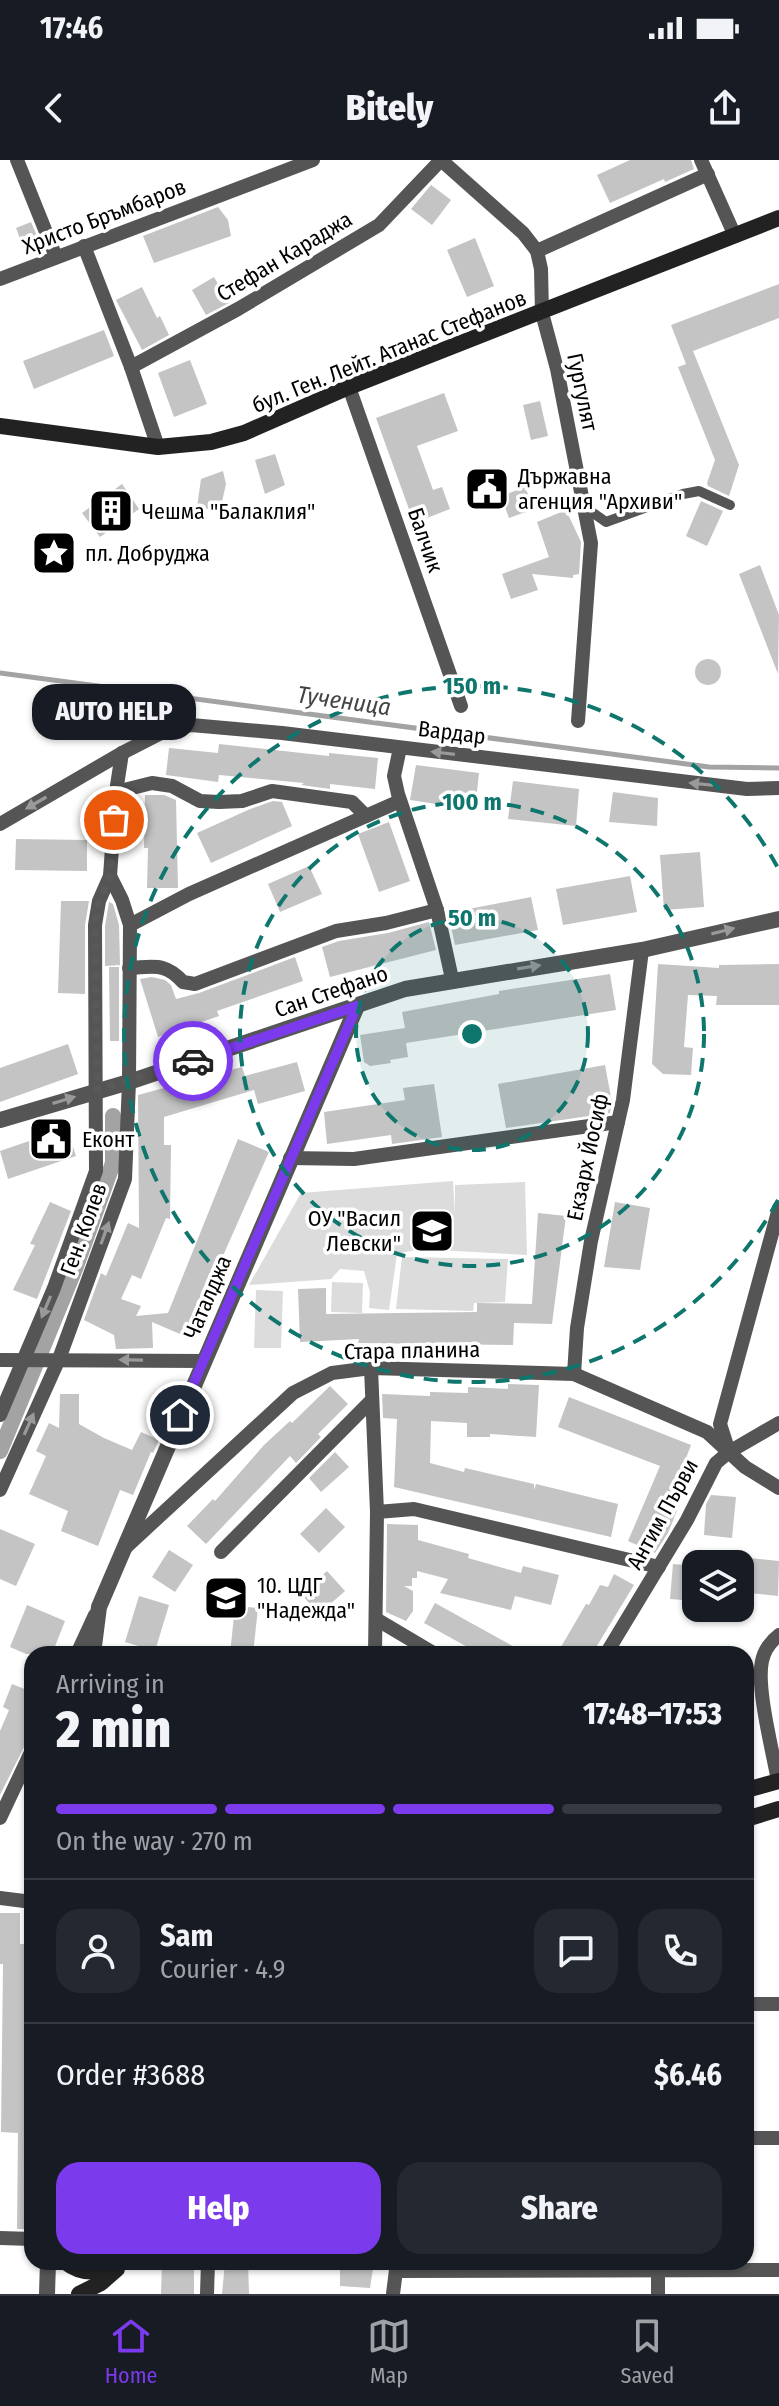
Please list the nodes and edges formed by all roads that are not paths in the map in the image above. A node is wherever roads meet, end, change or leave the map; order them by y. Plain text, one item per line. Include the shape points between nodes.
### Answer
1 (17, 160) edge
2 (313, 160) edge
3 (441, 160) edge
4 (701, 160) edge
5 (708, 174) junction
6 (779, 218) edge
7 (735, 236) junction
8 (84, 246) junction
9 (537, 251) junction
10 (56, 257) junction
11 (0, 279) edge
12 (542, 313) junction
13 (131, 367) junction
14 (349, 387) junction
15 (0, 426) edge
16 (158, 447) junction
17 (730, 505) dead end
18 (586, 508) junction
19 (461, 706) dead end
20 (578, 721) dead end
21 (400, 748) junction
22 (122, 753) junction
23 (779, 788) edge
24 (116, 792) junction
25 (400, 801) junction
26 (366, 816) junction
27 (0, 824) edge
28 (110, 876) junction
29 (437, 910) junction
30 (779, 919) edge
31 (130, 925) junction
32 (642, 950) junction
33 (129, 968) junction
34 (452, 979) junction
35 (357, 1006) junction
36 (129, 1082) junction
37 (97, 1090) junction
38 (0, 1120) edge
39 (618, 1122) junction
40 (290, 1158) junction
41 (779, 1208) edge
42 (26, 1359) junction
43 (54, 1359) junction
44 (0, 1360) edge
45 (203, 1361) junction
46 (371, 1368) junction
47 (574, 1374) junction
48 (372, 1400) junction
49 (0, 1415) edge
50 (779, 1423) edge
51 (729, 1452) junction
52 (779, 1488) edge
53 (0, 1490) edge
54 (377, 1512) junction
55 (123, 1550) junction
56 (221, 1552) dead end
57 (659, 1567) junction
58 (99, 1607) junction
59 (376, 1619) junction
60 (779, 1635) edge
61 (81, 1646) edge
62 (94, 1646) edge
63 (375, 1646) edge
64 (422, 1646) edge
65 (611, 1646) edge
66 (24, 1767) edge
67 (779, 1781) edge
68 (754, 1788) edge
69 (779, 1809) edge
70 (754, 1817) edge
71 (0, 1818) edge
72 (0, 1898) edge
73 (24, 1901) edge
74 (754, 2004) edge
75 (779, 2004) edge
76 (754, 2138) edge
77 (779, 2138) edge
78 (0, 2238) edge
79 (24, 2239) edge
80 (754, 2269) edge
81 (48, 2270) edge
82 (81, 2270) edge
83 (102, 2270) edge
84 (113, 2270) edge
85 (208, 2270) edge
86 (396, 2270) edge
87 (658, 2270) edge
88 (779, 2270) edge
89 (47, 2294) edge
90 (79, 2294) edge
91 (207, 2294) edge
92 (393, 2294) edge
93 (658, 2294) edge

1 - 10 street
2 - 8 street, Христо Бръмбаров
3 - 9 street
3 - 13 street, Стефан Караджа via 379,225
4 - 5 street
5 - 7 street
5 - 9 street
6 - 7 main road, бул. Ген. Лейт. Атанас Стефанов
7 - 12 main road, бул. Ген. Лейт. Атанас Стефанов
8 - 10 street, Христо Бръмбаров
8 - 13 street
9 - 12 street, Гургулят
10 - 11 street, Христо Бръмбаров
12 - 14 main road, бул. Ген. Лейт. Атанас Стефанов
12 - 18 street, Гургулят
13 - 16 street
14 - 16 main road, бул. Ген. Лейт. Атанас Стефанов via 244,433
14 - 19 street, Балчик
15 - 16 main road, бул. Ген. Лейт. Атанас Стефанов
17 - 18 street via 699,491 606,522
18 - 20 street, Гургулят via 591,557
21 - 22 street, Вардар via 191,725
23 -> 21 street, Вардар via 747,789
21 - 25 street via 394,776
22 - 24 street, Ген. Колев
22 -> 27 street, Вардар
24 - 26 street via 152,783 172,786 200,801 219,802 272,791 352,802
24 - 28 street, Ген. Колев
25 - 26 street
25 - 29 street
26 - 31 street
28 - 31 street, Ген. Колев
28 - 37 street, Ген. Колев via 95,925
29 - 33 street via 336,931 195,984 183,982 166,968
29 - 34 street
32 -> 30 street, Сан Стефано
31 - 33 street, Ген. Колев
34 -> 32 street, Сан Стефано
32 - 39 street, Екзарх Йосиф
33 - 36 street, Ген. Колев
34 - 35 street, Сан Стефано
35 - 36 street, Сан Стефано
35 - 40 street, Чаталджа
36 - 37 street, Сан Стефано
43 -> 36 street, Ген. Колев via 125,1179
38 -> 37 street, Сан Стефано
37 -> 42 street, Ген. Колев via 96,1171
39 - 40 street via 354,1159
39 - 47 street, Екзарх Йосиф via 591,1241
40 - 45 street, Чаталджа
41 - 51 street, Антим Първи via 720,1424
42 - 43 street
42 - 44 street
42 - 49 street, Ген. Колев
45 -> 43 street
53 -> 43 street, Ген. Колев
45 - 55 street, Чаталджа
46 - 47 street, Стара планина
46 - 48 street
46 - 55 street, Стара планина via 332,1373 293,1393
47 - 51 street, Стара планина via 707,1432
48 - 54 street
48 - 56 street
50 - 51 street
51 - 52 street, Стара планина
51 - 57 street, Антим Първи via 716,1463
54 - 57 street via 414,1509
54 - 59 street
55 - 58 street, Чаталджа
57 - 65 street, Антим Първи
58 - 61 street, Чаталджа
58 - 62 street, Чаталджа
59 - 63 street
59 - 64 street
60 - 67 street via 762,1662
66 - 71 street
67 - 68 main road
69 - 70 main road
72 - 73 street
74 - 75 street
76 - 77 street
78 - 79 street
80 - 88 street
81 - 89 street
82 - 83 main road
84 - 90 main road
85 - 91 street
86 - 92 street
87 - 93 street

